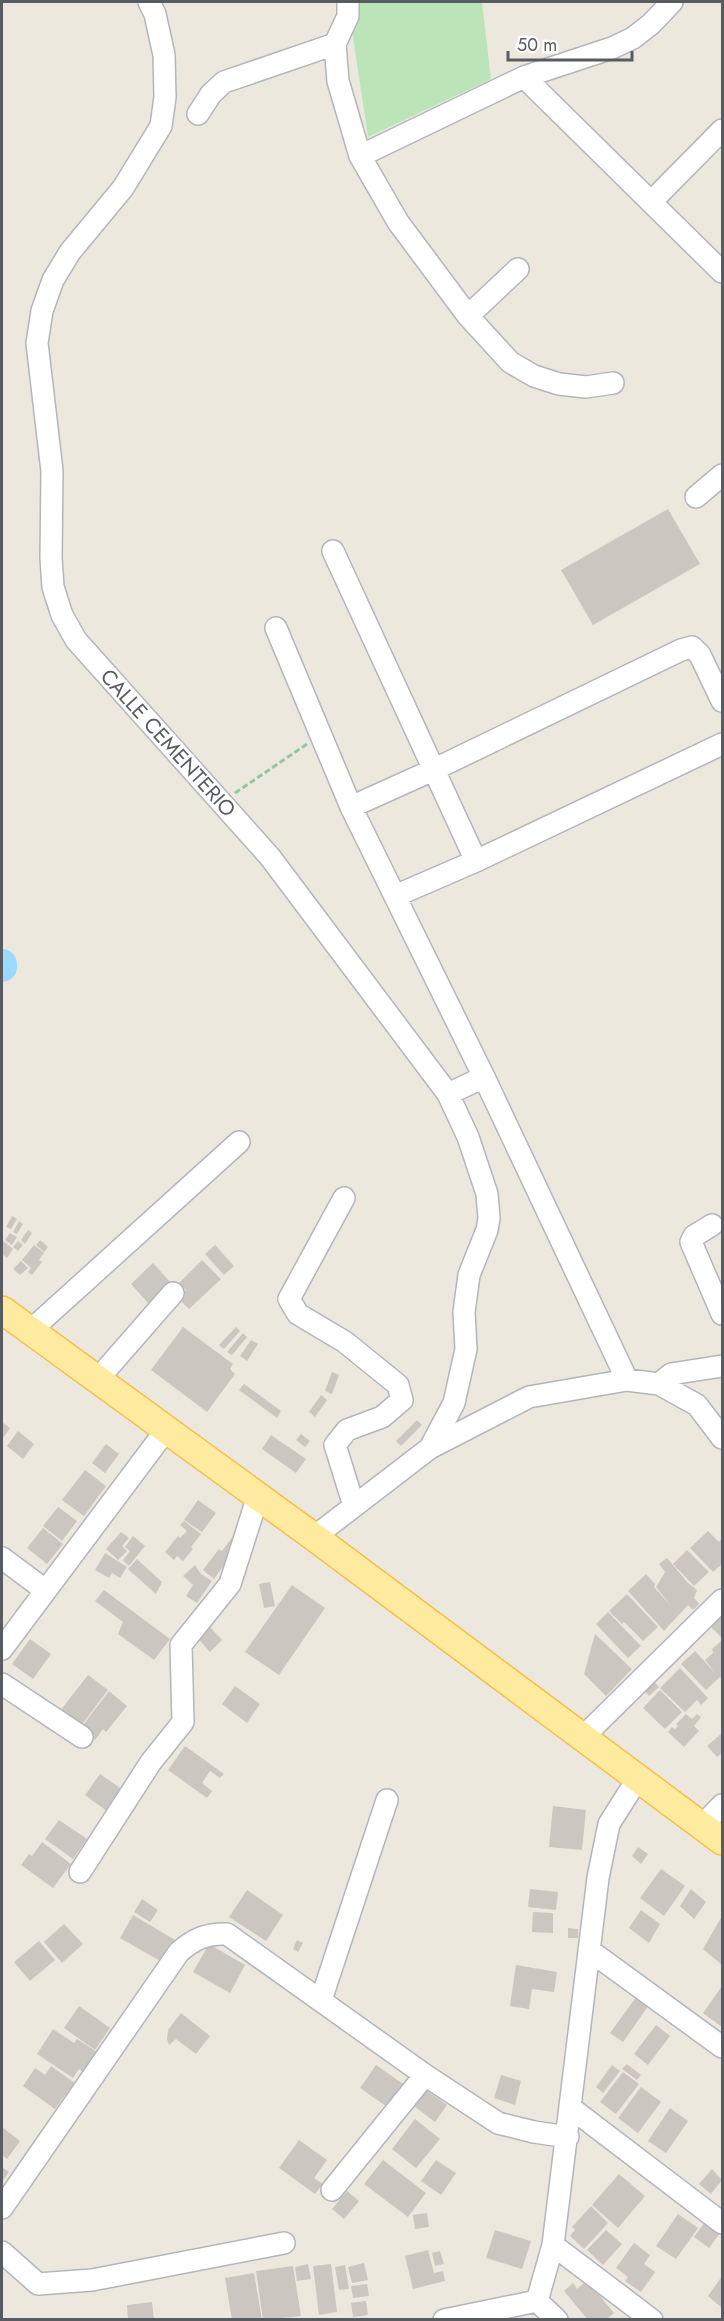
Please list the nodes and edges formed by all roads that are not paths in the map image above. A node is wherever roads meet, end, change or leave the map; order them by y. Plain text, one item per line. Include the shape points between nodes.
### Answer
1 (148, 2) edge
2 (348, 2) edge
3 (672, 2) edge
4 (335, 45) junction
5 (524, 77) junction
6 (198, 114) dead end
7 (723, 130) edge
8 (360, 156) junction
9 (651, 202) junction
10 (518, 269) dead end
11 (723, 272) edge
12 (468, 316) junction
13 (613, 383) dead end
14 (723, 474) edge
15 (696, 497) dead end
16 (333, 551) dead end
17 (276, 628) dead end
18 (723, 701) edge
19 (723, 744) edge
20 (433, 770) junction
21 (351, 807) junction
22 (476, 861) junction
23 (395, 896) junction
24 (484, 1077) junction
25 (448, 1094) junction
26 (239, 1142) dead end
27 (344, 1198) dead end
28 (712, 1225) dead end
29 (173, 1293) dead end
30 (2, 1310) edge
31 (723, 1314) edge
32 (30, 1331) junction
33 (723, 1366) edge
34 (97, 1380) junction
35 (627, 1380) junction
36 (659, 1384) junction
37 (166, 1430) junction
38 (723, 1438) edge
39 (430, 1448) junction
40 (258, 1496) junction
41 (354, 1506) junction
42 (314, 1537) junction
43 (2, 1558) edge
44 (45, 1590) junction
45 (723, 1599) edge
46 (2, 1648) edge
47 (2, 1684) edge
48 (82, 1737) dead end
49 (583, 1737) junction
50 (638, 1778) junction
51 (387, 1800) dead end
52 (723, 1805) edge
53 (712, 1833) edge
54 (80, 1872) dead end
55 (589, 1950) junction
56 (321, 2000) junction
57 (723, 2047) edge
58 (425, 2075) junction
59 (571, 2108) junction
60 (568, 2137) junction
61 (333, 2190) dead end
62 (2, 2208) edge
63 (723, 2223) edge
64 (284, 2243) dead end
65 (553, 2245) junction
66 (2, 2252) edge
67 (537, 2301) junction
68 (444, 2319) edge
69 (557, 2319) edge
70 (652, 2319) edge

1 - 25 street, CALLE CEMENTERIO via 164,55 161,126 123,188 70,252 53,280 42,311 37,343 52,471 54,587 62,615 76,640 270,857
2 - 4 street via 348,16
3 - 5 street via 633,38
4 - 6 street via 224,82
4 - 8 street via 338,81
5 - 8 street
5 - 9 street
7 - 9 street
8 - 12 street via 398,222
9 - 11 street
10 - 12 street
12 - 13 street via 510,362 534,376 586,387
14 - 15 street
16 - 20 street
17 - 21 street
18 - 20 street via 692,647
19 - 22 street
20 - 21 street
20 - 22 street
21 - 23 street
22 - 23 street
23 - 24 street
24 - 25 street
24 - 35 street
25 - 39 street, CALLE CEMENTERIO via 487,1194 489,1218 470,1275 464,1312 466,1349 454,1403
26 - 32 street
27 - 41 street via 289,1299 298,1314 345,1342 398,1385 402,1400 382,1417 347,1431 335,1446
28 - 31 street via 691,1242
29 - 34 street
30 - 32 main road
32 - 34 main road
33 - 36 street via 671,1374
34 - 37 main road
35 - 36 street
35 - 39 street via 529,1397
36 - 38 street via 697,1405
37 - 40 main road
37 - 44 street
39 - 41 street
40 - 42 main road
40 - 54 street via 231,1584 181,1645 183,1722 151,1762
41 - 42 street
42 - 49 main road
43 - 44 street
44 - 46 street
45 - 49 street
47 - 48 street
49 - 50 main road
50 - 53 main road
50 - 55 street via 609,1824
51 - 56 street
52 - 53 street
55 - 57 street
55 - 59 street
56 - 58 street
56 - 62 street via 227,1934 206,1935 187,1945
58 - 60 street via 498,2123
58 - 61 street
59 - 60 street
59 - 63 street
60 - 65 street
64 - 66 street via 92,2280 38,2284
65 - 67 street
65 - 70 street
67 - 68 street
67 - 69 street

